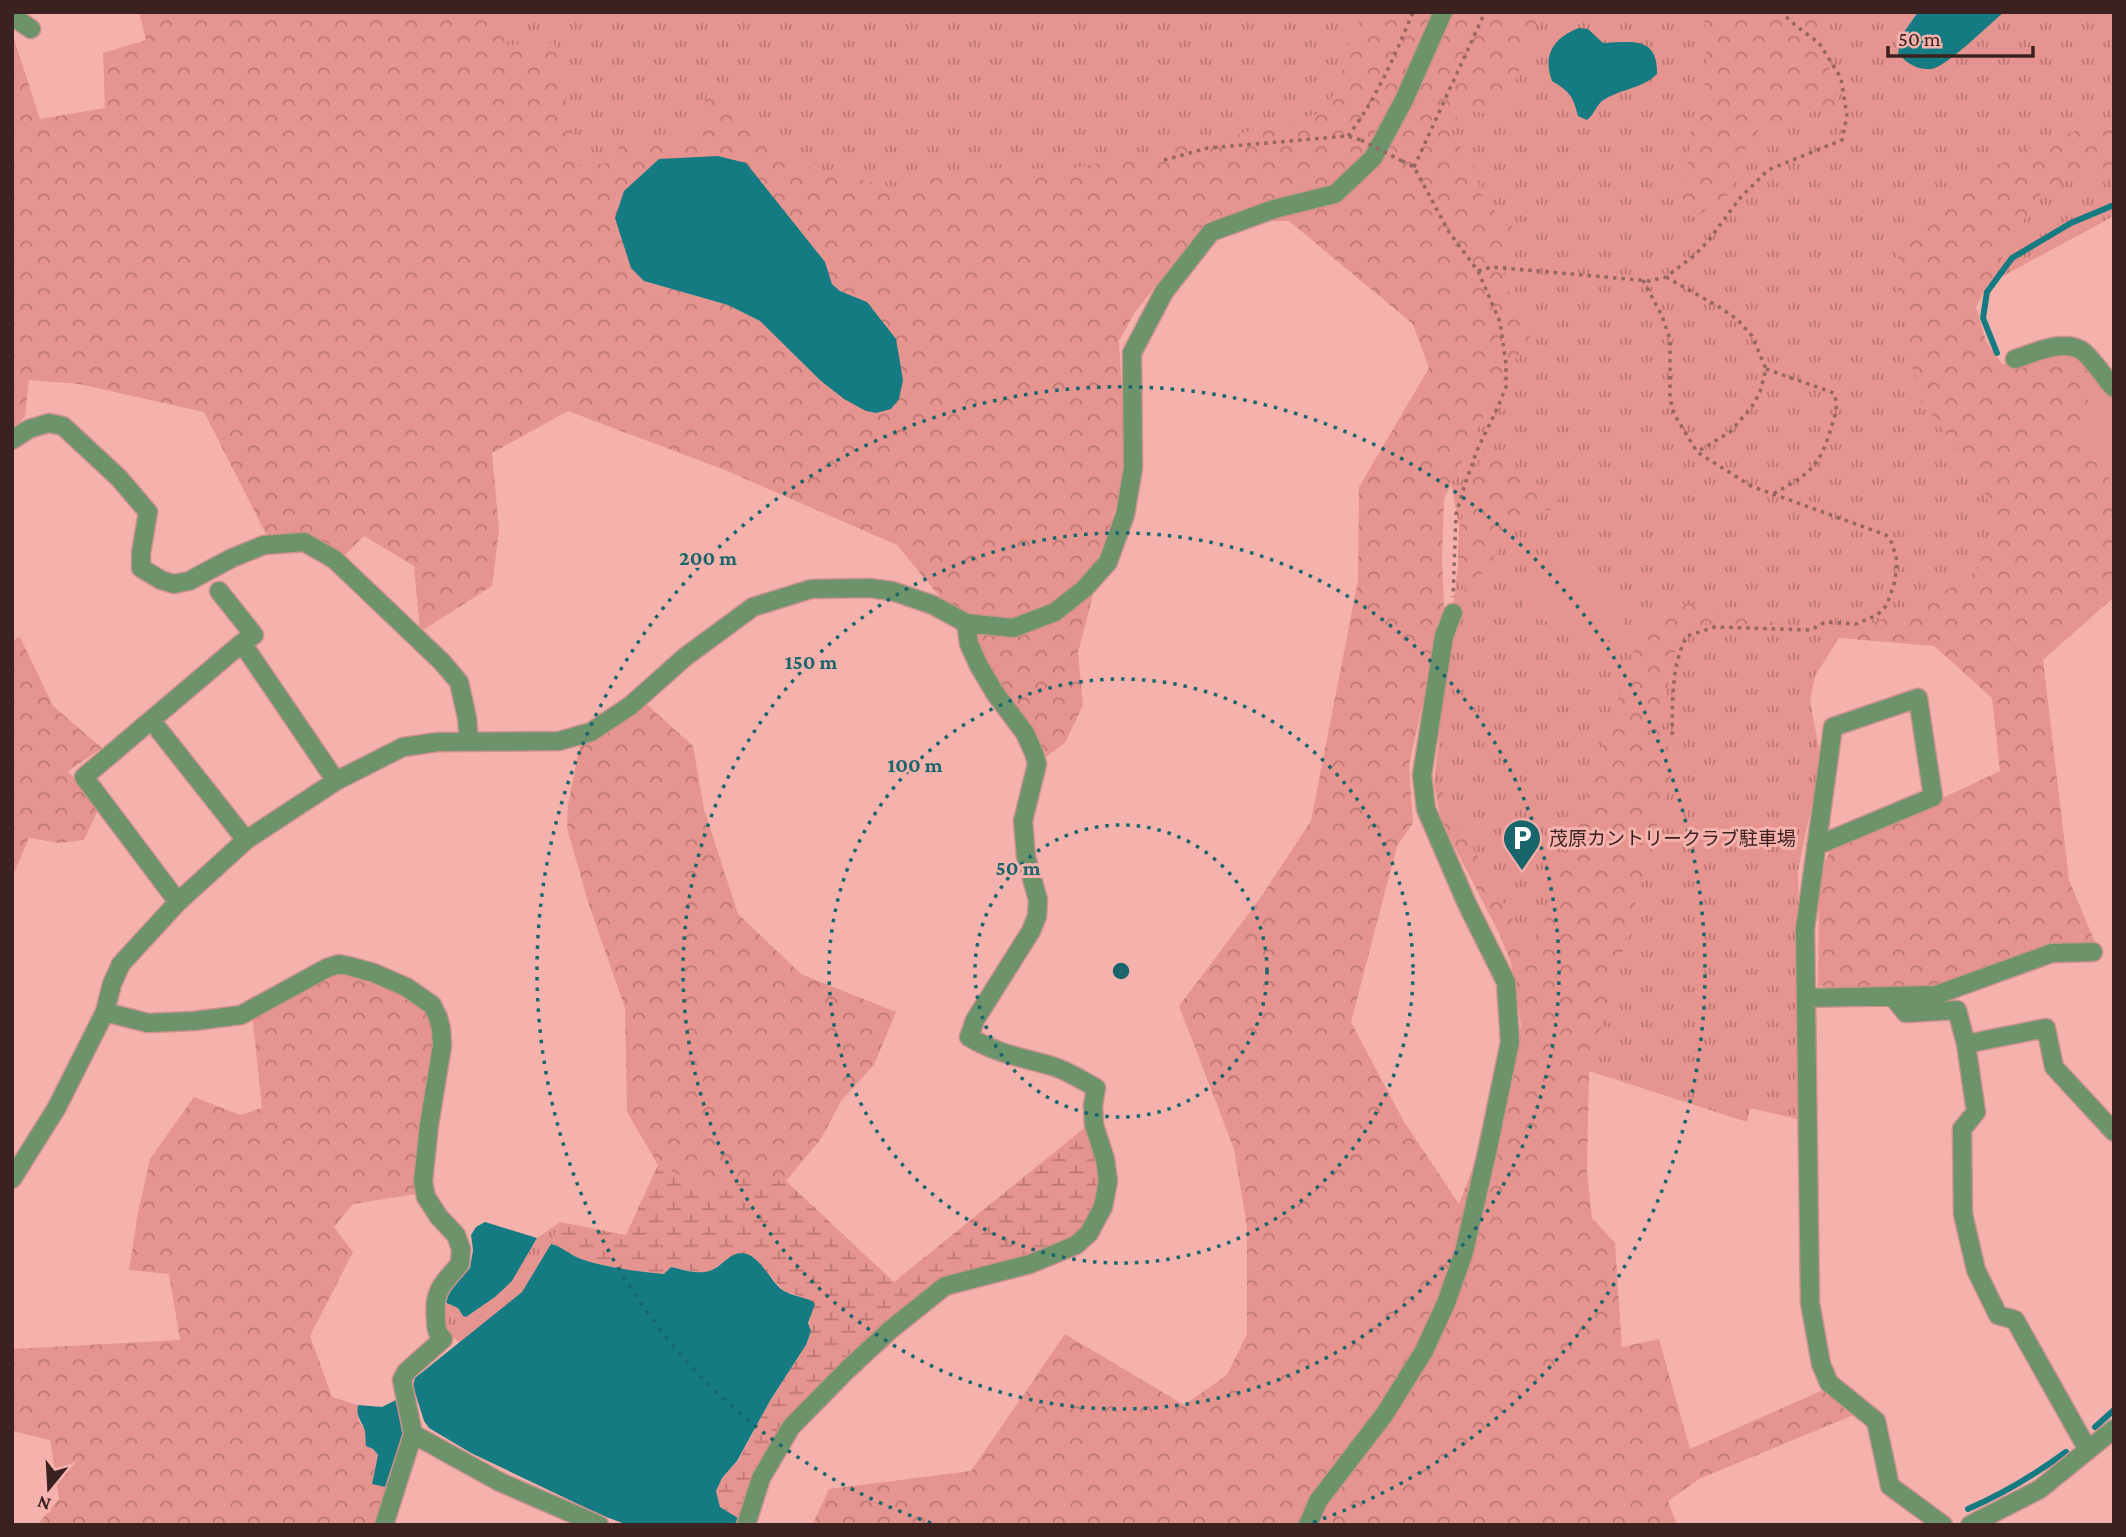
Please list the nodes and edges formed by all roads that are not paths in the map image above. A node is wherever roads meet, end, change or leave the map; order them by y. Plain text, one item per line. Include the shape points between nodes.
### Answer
1 (1443, 12) edge
2 (12, 16) edge
3 (31, 29) dead end
4 (2015, 359) dead end
5 (2114, 388) edge
6 (12, 440) edge
7 (219, 591) dead end
8 (1452, 613) road end
9 (966, 623) junction
10 (242, 643) junction
11 (159, 730) dead end
12 (469, 741) junction
13 (336, 781) junction
14 (246, 840) junction
15 (1816, 846) junction
16 (178, 902) junction
17 (2093, 952) dead end
18 (1893, 997) junction
19 (1806, 998) junction
20 (105, 1012) junction
21 (1966, 1044) junction
22 (2114, 1132) edge
23 (12, 1179) edge
24 (2114, 1429) edge
25 (413, 1434) junction
26 (2088, 1450) junction
27 (384, 1525) edge
28 (599, 1525) edge
29 (746, 1525) edge
30 (1308, 1525) edge
31 (1943, 1525) edge
32 (1970, 1525) edge

1 - 9 street via 1373,158 1335,194 1274,209 1211,232 1164,292 1132,353 1133,468 1125,515 1108,562 1055,612 1013,628
2 - 3 street
4 - 5 street via 2055,346 2073,348 2082,351
6 - 12 street via 49,423 63,426 148,512 141,568 161,580 174,584 189,581 264,545 304,542 334,559 458,682
7 - 10 street via 254,635
8 - 30 street via 1444,636 1422,775 1426,809 1506,982 1510,1042 1464,1252 1446,1303 1424,1351 1384,1415 1318,1501
9 - 12 street via 892,591 811,589 753,607 591,732 559,741
9 - 29 street via 979,666 1024,733 1037,764 1023,821 1026,857 1038,900 1031,931 969,1037 989,1049 1054,1067 1096,1088 1094,1125 1105,1158 1106,1194 1097,1221 1076,1245 1030,1264 945,1286 855,1362 791,1427 761,1478
10 - 13 street
10 - 16 street via 84,777
11 - 14 street
12 - 13 street via 404,747
13 - 14 street
14 - 16 street
15 - 15 street via 1833,727 1918,698 1933,797
15 - 19 street via 1805,929
16 - 20 street via 121,964
17 - 18 street via 2052,953 1936,995
18 - 19 street
18 - 21 street via 1906,1013 1957,1010
19 - 31 street via 1810,1303 1821,1364 1829,1383 1876,1421 1890,1486
20 - 23 street via 56,1109
20 - 25 street via 148,1023 241,1014 339,964 406,987 432,1005 442,1029 442,1046 423,1182 426,1197 456,1235 461,1249 460,1264 439,1288 434,1304 437,1333 443,1339 402,1380
21 - 22 street via 2046,1028 2054,1067
21 - 26 street via 1976,1112 1962,1129 1963,1214 1976,1270 1998,1315 2015,1320
24 - 26 street
25 - 27 street
25 - 28 street via 500,1482
26 - 32 street via 2040,1489

